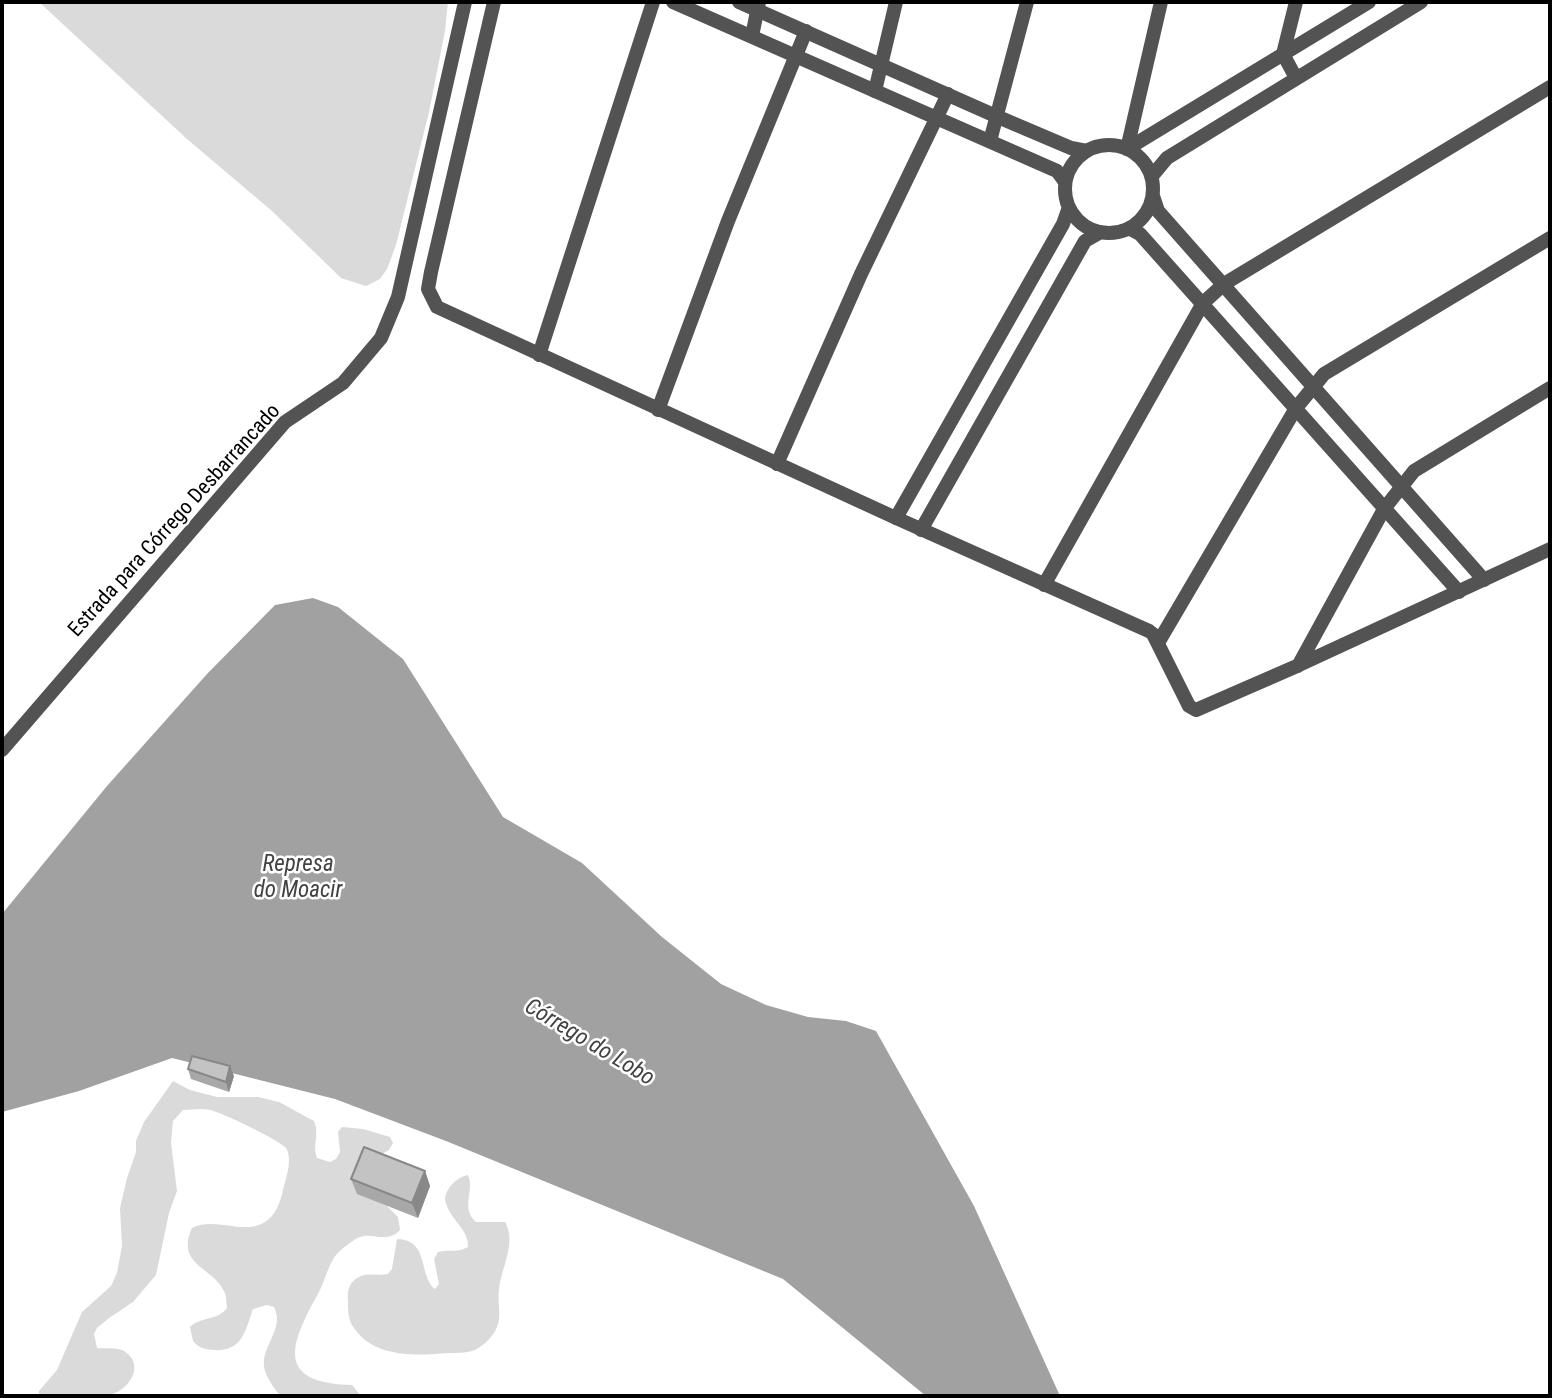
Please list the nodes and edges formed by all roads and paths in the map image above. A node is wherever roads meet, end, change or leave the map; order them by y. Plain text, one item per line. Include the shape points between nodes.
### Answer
1 (466, 2) edge
2 (494, 2) edge
3 (653, 2) edge
4 (673, 2) edge
5 (739, 2) edge
6 (895, 2) edge
7 (1027, 2) edge
8 (1161, 2) edge
9 (1296, 2) edge
10 (1368, 2) edge
11 (1421, 2) edge
12 (759, 6) edge
13 (806, 31) junction
14 (751, 36) junction
15 (1283, 54) junction
16 (796, 56) junction
17 (881, 64) junction
18 (1296, 78) junction
19 (1550, 87) edge
20 (875, 91) junction
21 (948, 94) junction
22 (998, 117) junction
23 (937, 118) junction
24 (990, 141) junction
25 (1127, 149) junction
26 (1087, 151) junction
27 (1152, 176) junction
28 (1065, 182) junction
29 (1153, 196) junction
30 (1069, 207) junction
31 (1129, 228) junction
32 (1101, 232) junction
33 (1550, 238) edge
34 (1224, 284) junction
35 (1203, 303) junction
36 (540, 355) junction
37 (1314, 386) junction
38 (1550, 388) edge
39 (1296, 408) junction
40 (658, 410) junction
41 (777, 464) junction
42 (1402, 487) junction
43 (1384, 509) junction
44 (896, 518) junction
45 (921, 530) junction
46 (1550, 549) edge
47 (1484, 580) junction
48 (1044, 585) junction
49 (1459, 592) junction
50 (1157, 643) junction
51 (1297, 666) junction
52 (2, 750) edge

1 - 52 street, Estrada para Córrego Desbarrancado via 398,297 382,338 342,383 285,422
2 - 36 street via 428,289 438,307
3 - 36 street
4 - 14 street
5 - 12 street
6 - 17 street
7 - 22 street
8 - 25 street
9 - 15 street
10 - 15 street
11 - 18 street
12 - 13 street
12 - 14 street
13 - 16 street
13 - 17 street
14 - 16 street
15 - 18 street
15 - 25 street
16 - 20 street
16 - 40 street
17 - 20 street
17 - 21 street
18 - 27 street via 1167,158
19 - 34 street
20 - 23 street
21 - 22 street
21 - 23 street
22 - 24 street
22 - 26 street
23 - 24 street
23 - 41 street via 861,274
24 - 28 street via 1057,171
25 - 26 street via 1109,145
25 - 27 street via 1144,161
26 - 28 street via 1075,161
27 - 29 street
28 - 30 street
29 - 31 street via 1143,217
29 - 34 street via 1158,211
30 - 32 street via 1082,223
30 - 44 street
31 - 32 street
31 - 35 street via 1140,234
32 - 45 street via 1085,242
33 - 37 street via 1324,374
34 - 35 street
34 - 37 street
35 - 39 street
35 - 48 street
36 - 40 street
37 - 39 street
37 - 42 street
38 - 42 street via 1414,471
39 - 43 street
39 - 50 street
40 - 41 street
41 - 44 street
42 - 43 street
42 - 47 street
43 - 49 street
43 - 51 street
44 - 45 street
45 - 48 street
46 - 47 street
47 - 49 street
48 - 50 street via 1153,634
49 - 51 street
50 - 51 street via 1189,706 1196,710

